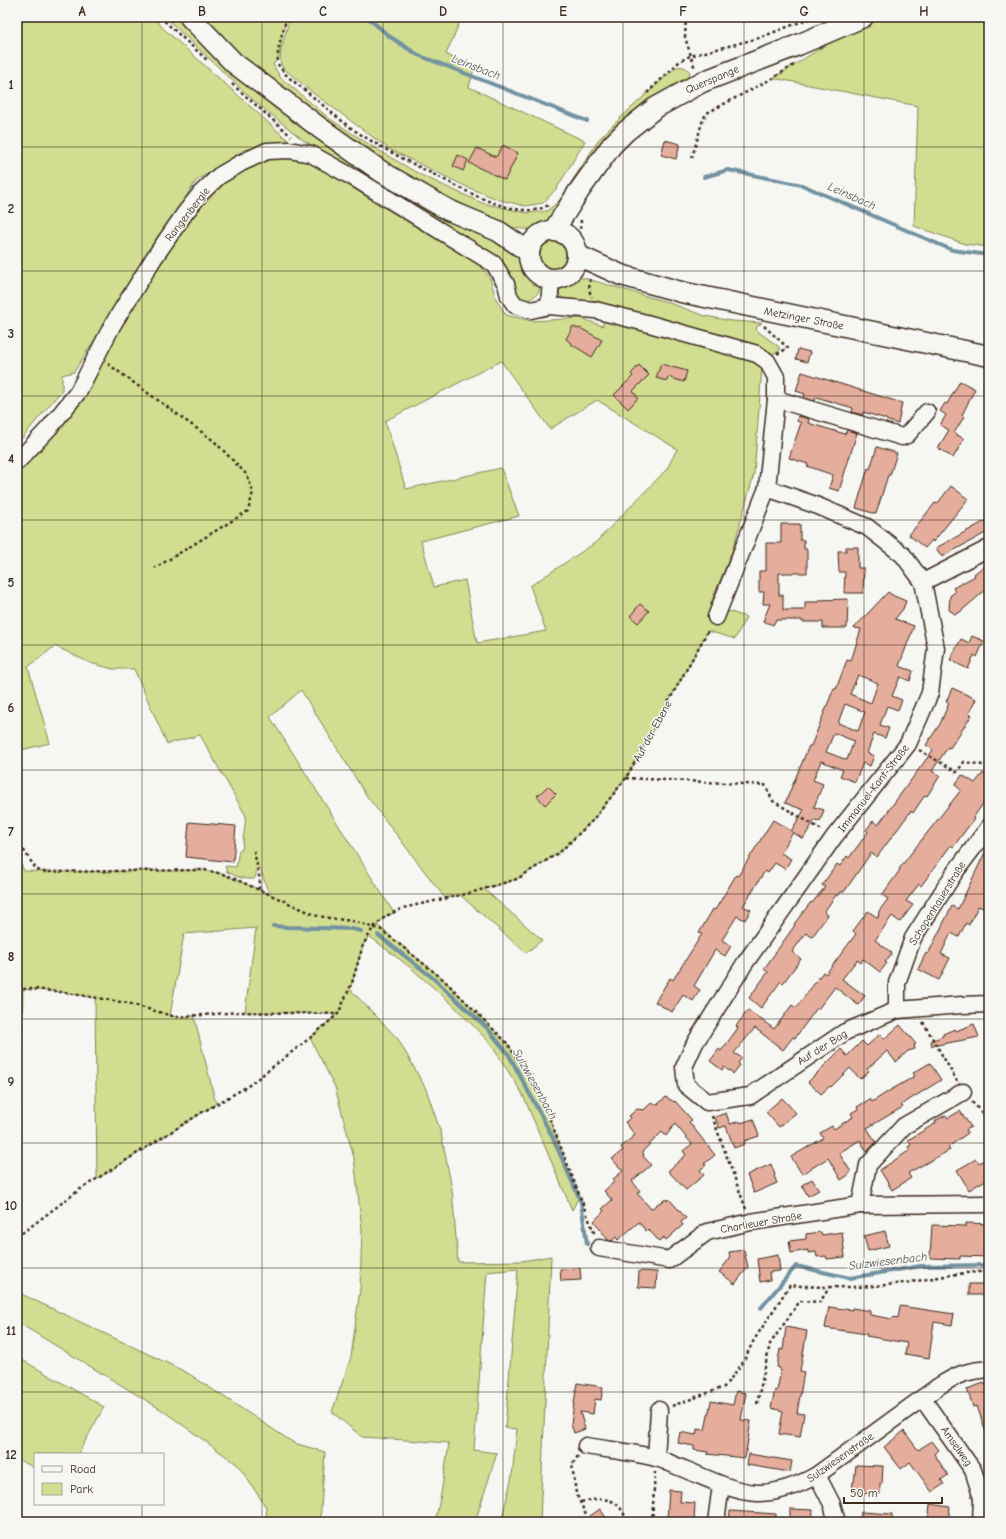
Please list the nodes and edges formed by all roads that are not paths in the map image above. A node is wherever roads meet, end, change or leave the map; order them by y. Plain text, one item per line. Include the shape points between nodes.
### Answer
1 (190, 17) edge
2 (863, 17) edge
3 (531, 246) junction
4 (574, 251) junction
5 (551, 279) junction
6 (549, 306) junction
7 (989, 356) edge
8 (776, 399) junction
9 (927, 412) dead end
10 (17, 462) edge
11 (767, 488) junction
12 (989, 548) edge
13 (922, 582) junction
14 (716, 617) road end
15 (989, 827) edge
16 (989, 1004) edge
17 (897, 1010) junction
18 (963, 1092) road end
19 (707, 1102) joint
20 (989, 1204) edge
21 (860, 1205) junction
22 (599, 1248) road end
23 (989, 1369) edge
24 (922, 1398) junction
25 (663, 1409) road end
26 (586, 1446) road end
27 (656, 1458) junction
28 (818, 1475) junction
29 (721, 1485) junction
30 (716, 1522) edge
31 (837, 1522) edge
32 (980, 1522) edge

1 - 3 main road via 234,63 382,172 448,210
2 - 4 main road, Querspange via 702,82 640,118 612,145 587,180
3 - 4 main road via 543,232
3 - 5 main road via 529,260 532,267 543,277
4 - 5 main road via 566,275 559,279
4 - 7 main road, Metzinger Straße via 621,275 688,294
5 - 6 street
6 - 8 street via 595,310 757,354 767,361 776,377
6 - 10 street, Rangenbergle via 531,310 514,305 506,284 494,264 311,154 289,150 267,151 241,162 219,176 201,193 154,258 113,324 78,392
8 - 9 street via 902,437
8 - 11 street
11 - 13 street, Immanuel-Kant-Straße via 867,527 904,555
11 - 14 street
12 - 13 street
13 - 19 street, Immanuel-Kant-Straße via 936,648 930,693 908,744 834,838 745,963 695,1042 684,1067 686,1085
15 - 17 street, Schopenhauerstraße via 955,872 913,938 896,983
16 - 17 street, Auf der Bag
17 - 19 street, Auf der Bag via 845,1032 750,1096
18 - 21 street via 904,1126 868,1164
20 - 21 street, Charlieuer Straße
21 - 22 street, Charlieuer Straße via 751,1222 707,1232 669,1260
23 - 24 street, Sulzwiesenstraße via 969,1371 953,1377
24 - 28 street, Sulzwiesenstraße
24 - 32 street, Amselweg via 973,1470 982,1498
25 - 27 street
26 - 27 street, Sulzwiesenstraße
27 - 29 street, Sulzwiesenstraße
28 - 29 street, Sulzwiesenstraße via 773,1492 749,1493
28 - 31 street via 832,1504
29 - 30 street

